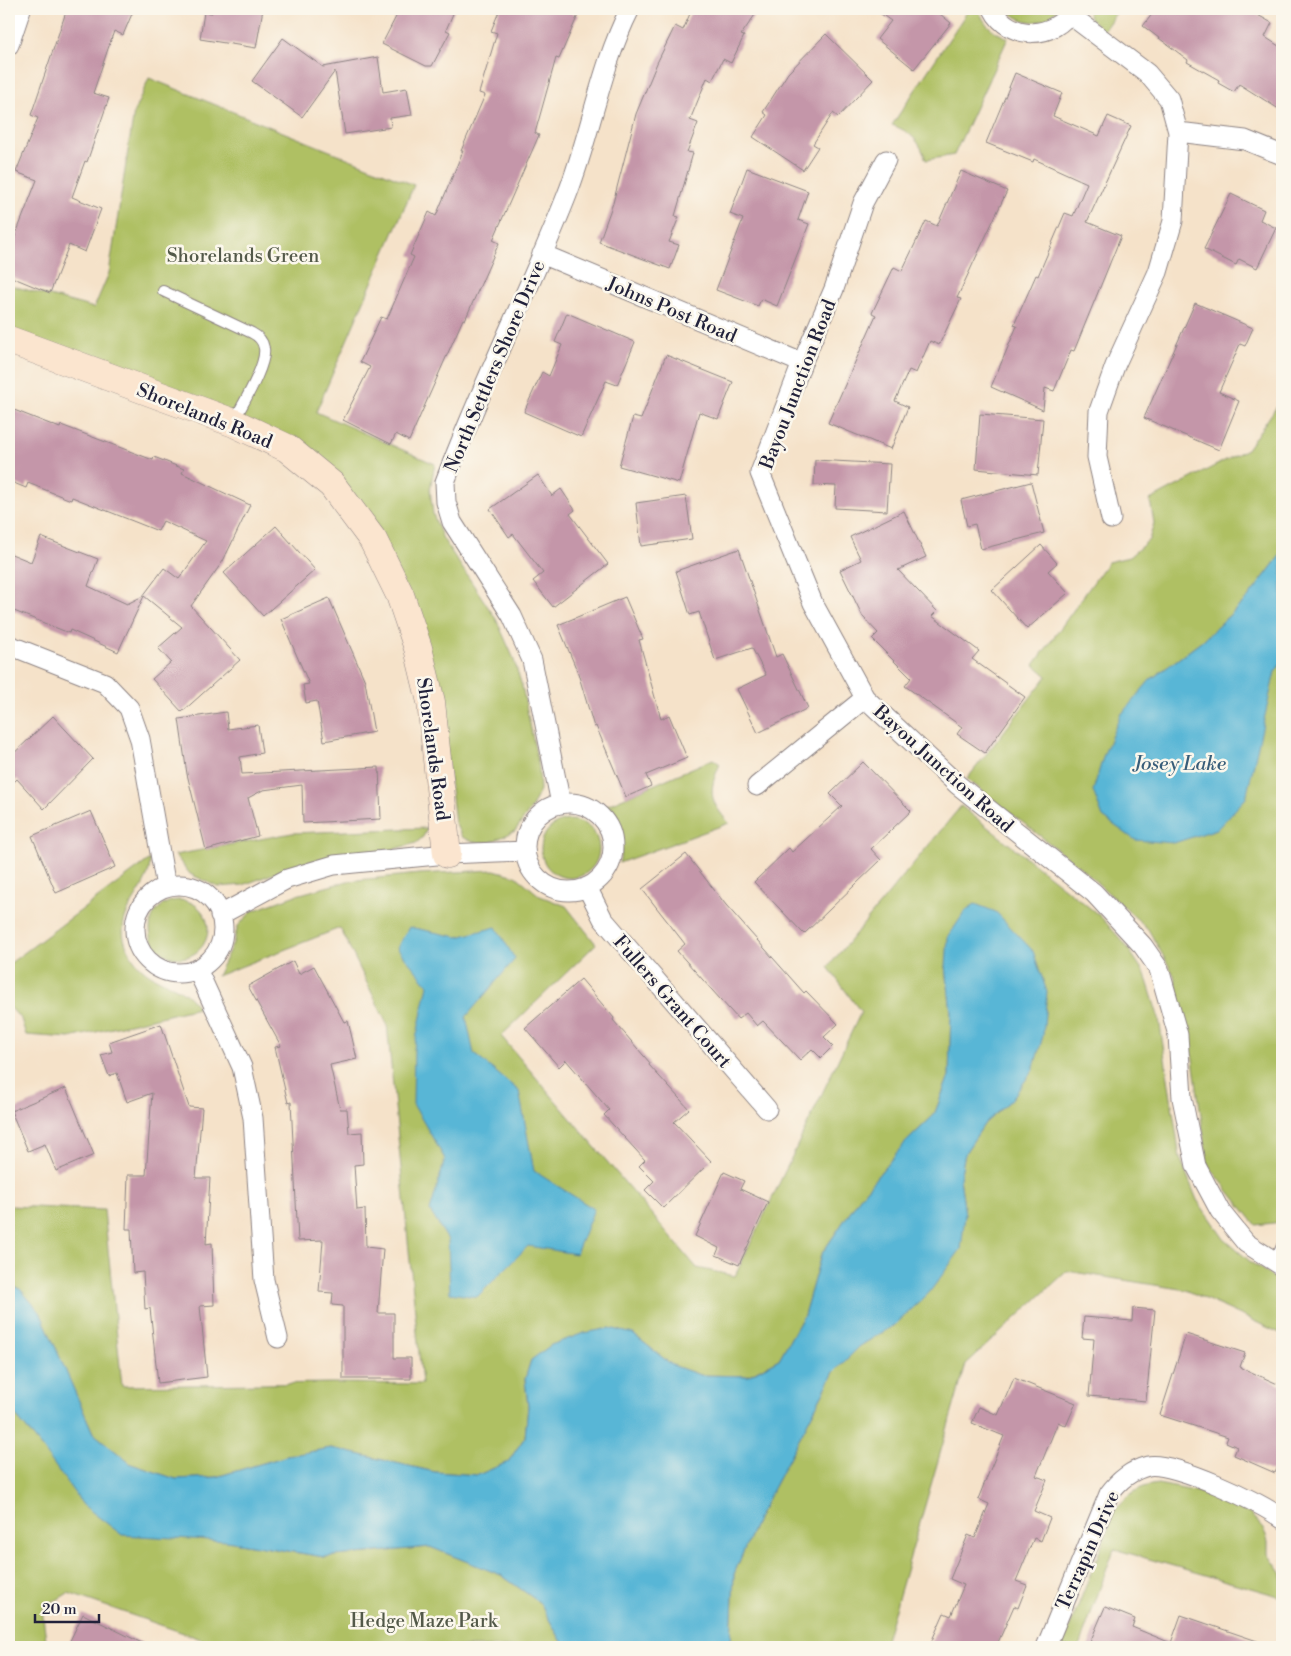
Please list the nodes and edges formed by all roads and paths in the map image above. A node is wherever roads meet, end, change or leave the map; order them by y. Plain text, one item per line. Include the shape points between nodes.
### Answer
1 (21, 9) edge
2 (630, 9) edge
3 (993, 9) edge
4 (1070, 11) edge
5 (9, 45) edge
6 (1178, 132) junction
7 (1282, 156) edge
8 (886, 160) dead end
9 (542, 254) junction
10 (163, 291) dead end
11 (9, 340) edge
12 (802, 364) junction
13 (234, 423) junction
14 (1111, 519) dead end
15 (9, 646) edge
16 (865, 698) junction
17 (757, 786) dead end
18 (561, 804) junction
19 (526, 851) junction
20 (447, 854) junction
21 (166, 887) junction
22 (587, 887) junction
23 (220, 915) junction
24 (197, 969) junction
25 (767, 1109) dead end
26 (1280, 1258) edge
27 (278, 1338) dead end
28 (1282, 1519) edge
29 (1046, 1647) edge

1 - 5 street
2 - 9 street, North Settlers Shore Drive via 615,39 585,144
3 - 4 street via 1004,23 1018,31 1034,34 1051,30
4 - 6 street via 1147,73 1168,99
6 - 7 street via 1245,140
6 - 14 street via 1173,221 1158,272 1115,366 1099,411 1097,457
8 - 12 street, Bayou Junction Road via 863,203 834,290
9 - 12 street, Johns Post Road
9 - 18 street, North Settlers Shore Drive via 445,482 452,522 512,616 532,660
10 - 13 lane via 252,333 262,342 265,349 262,364
11 - 13 street, Shorelands Road
12 - 16 street, Bayou Junction Road via 760,473 813,603
13 - 20 street, Shorelands Road via 288,448 332,485 373,540 400,595 418,648 431,702
15 - 21 street via 105,683 129,708 140,739
16 - 17 street
16 - 26 street, Bayou Junction Road via 958,784 1094,894 1143,946 1159,968 1178,1036 1182,1098 1196,1166 1220,1211 1246,1243
18 - 19 street via 551,807 535,820 527,836
18 - 22 street via 588,807 602,817 611,833 613,850 609,865 600,878
19 - 20 street
19 - 22 street via 532,870 543,882 557,889 572,891
20 - 23 street via 334,865 287,879
21 - 23 street via 180,885 198,889 212,899
21 - 24 street via 144,901 136,917 135,933 141,952 152,964 166,971 182,973
22 - 25 street, Fullers Grant Court via 603,919
23 - 24 street via 223,932 218,947 210,960
24 - 27 street via 242,1067 253,1118 264,1280
28 - 29 street, Terrapin Drive via 1250,1499 1181,1471 1150,1466 1128,1475 1108,1494

